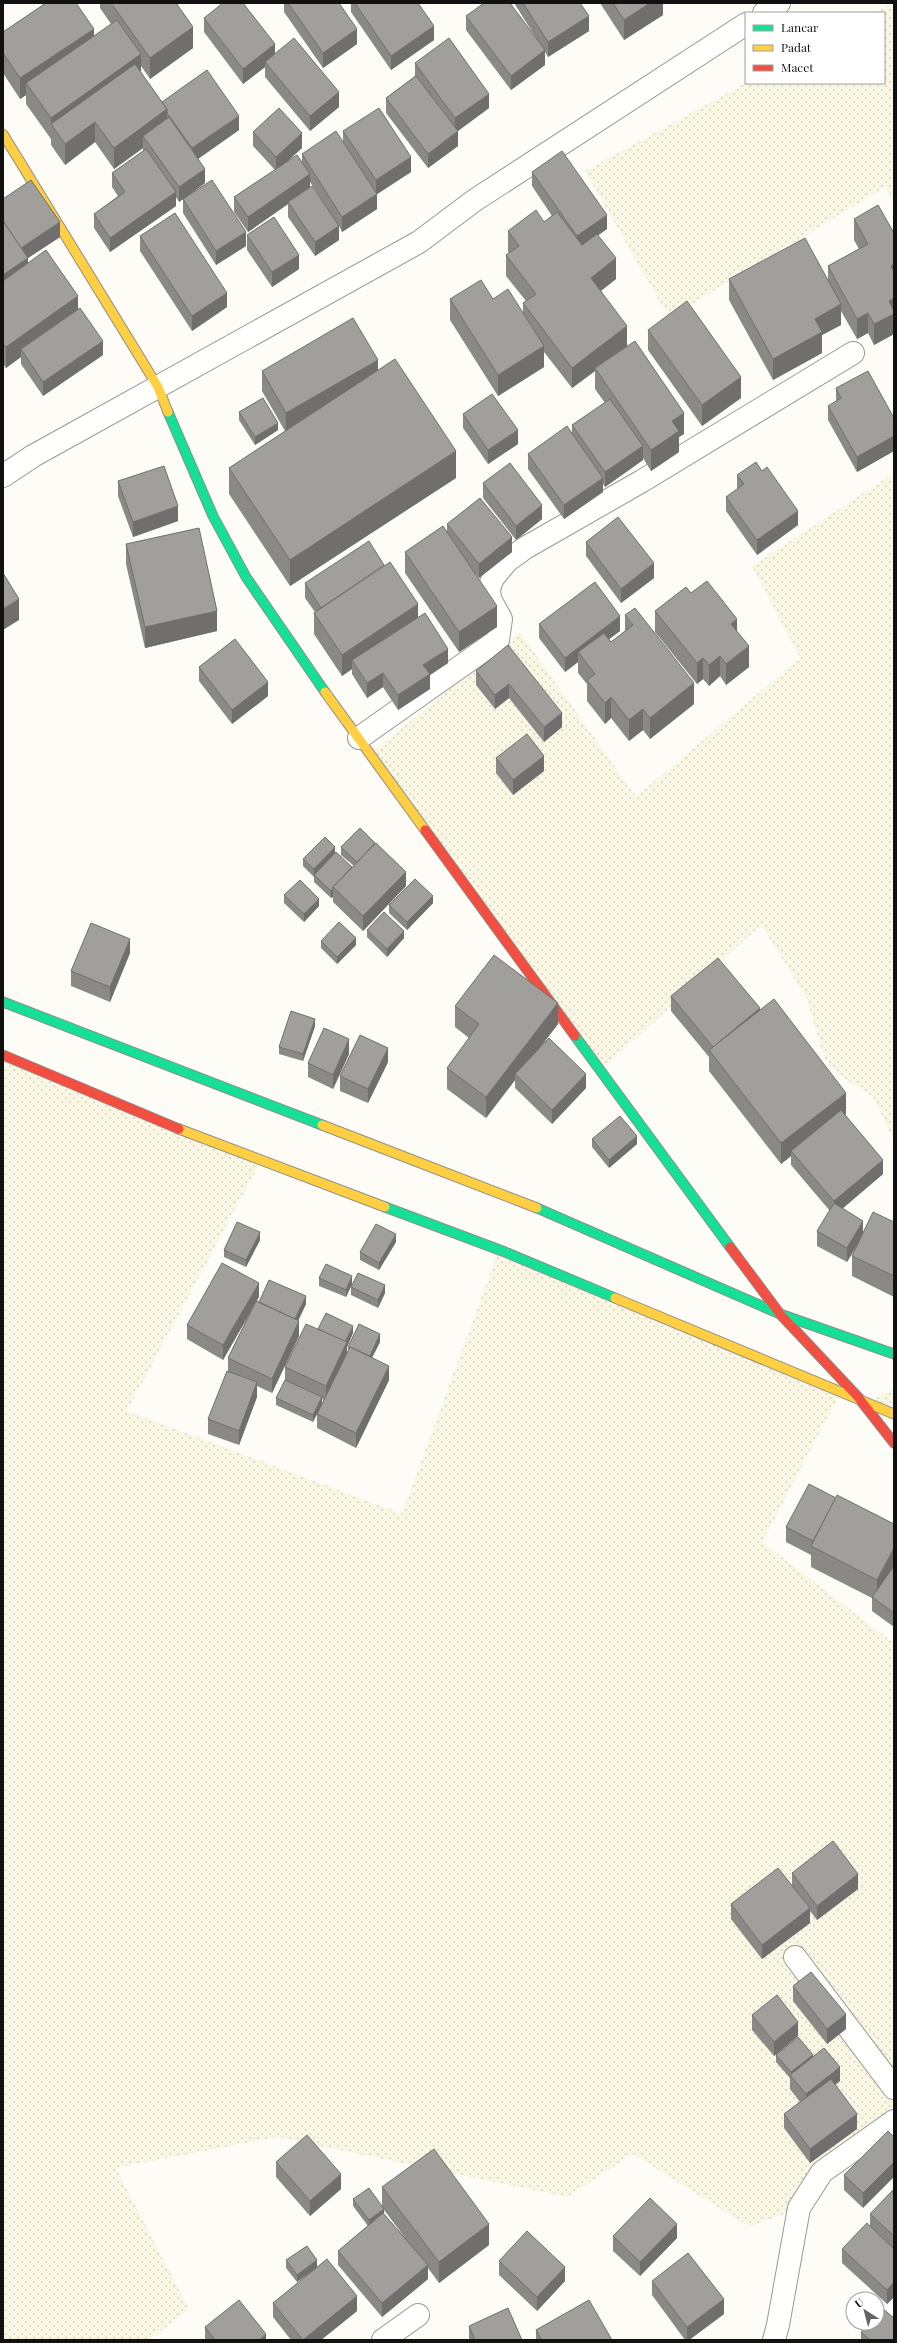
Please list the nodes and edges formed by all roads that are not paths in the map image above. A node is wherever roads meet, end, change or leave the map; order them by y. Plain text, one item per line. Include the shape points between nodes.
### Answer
1 (779, 3) edge
2 (766, 12) edge
3 (745, 25) edge
4 (3, 134) edge
5 (853, 353) dead end
6 (158, 387) junction
7 (3, 476) edge
8 (359, 738) junction
9 (3, 1002) edge
10 (3, 1055) edge
11 (780, 1314) junction
12 (894, 1354) edge
13 (858, 1397) junction
14 (894, 1414) edge
15 (894, 1443) edge
16 (795, 1957) dead end
17 (894, 2088) edge
18 (893, 2122) edge
19 (418, 2315) dead end
20 (383, 2340) edge
21 (774, 2340) edge

1 - 2 street
3 - 6 street via 475,200 419,242
4 - 6 main road
5 - 8 street via 507,561 493,578 489,588 490,599 501,619 498,640
6 - 7 street via 33,456
6 - 8 main road via 213,516 246,577
8 - 11 main road via 596,1066
9 - 11 main road via 529,1204
10 - 13 main road via 202,1138 505,1252
11 - 12 main road
11 - 13 main road
13 - 14 main road
13 - 15 main road
16 - 17 street
18 - 21 street via 822,2172 799,2208
19 - 20 street

